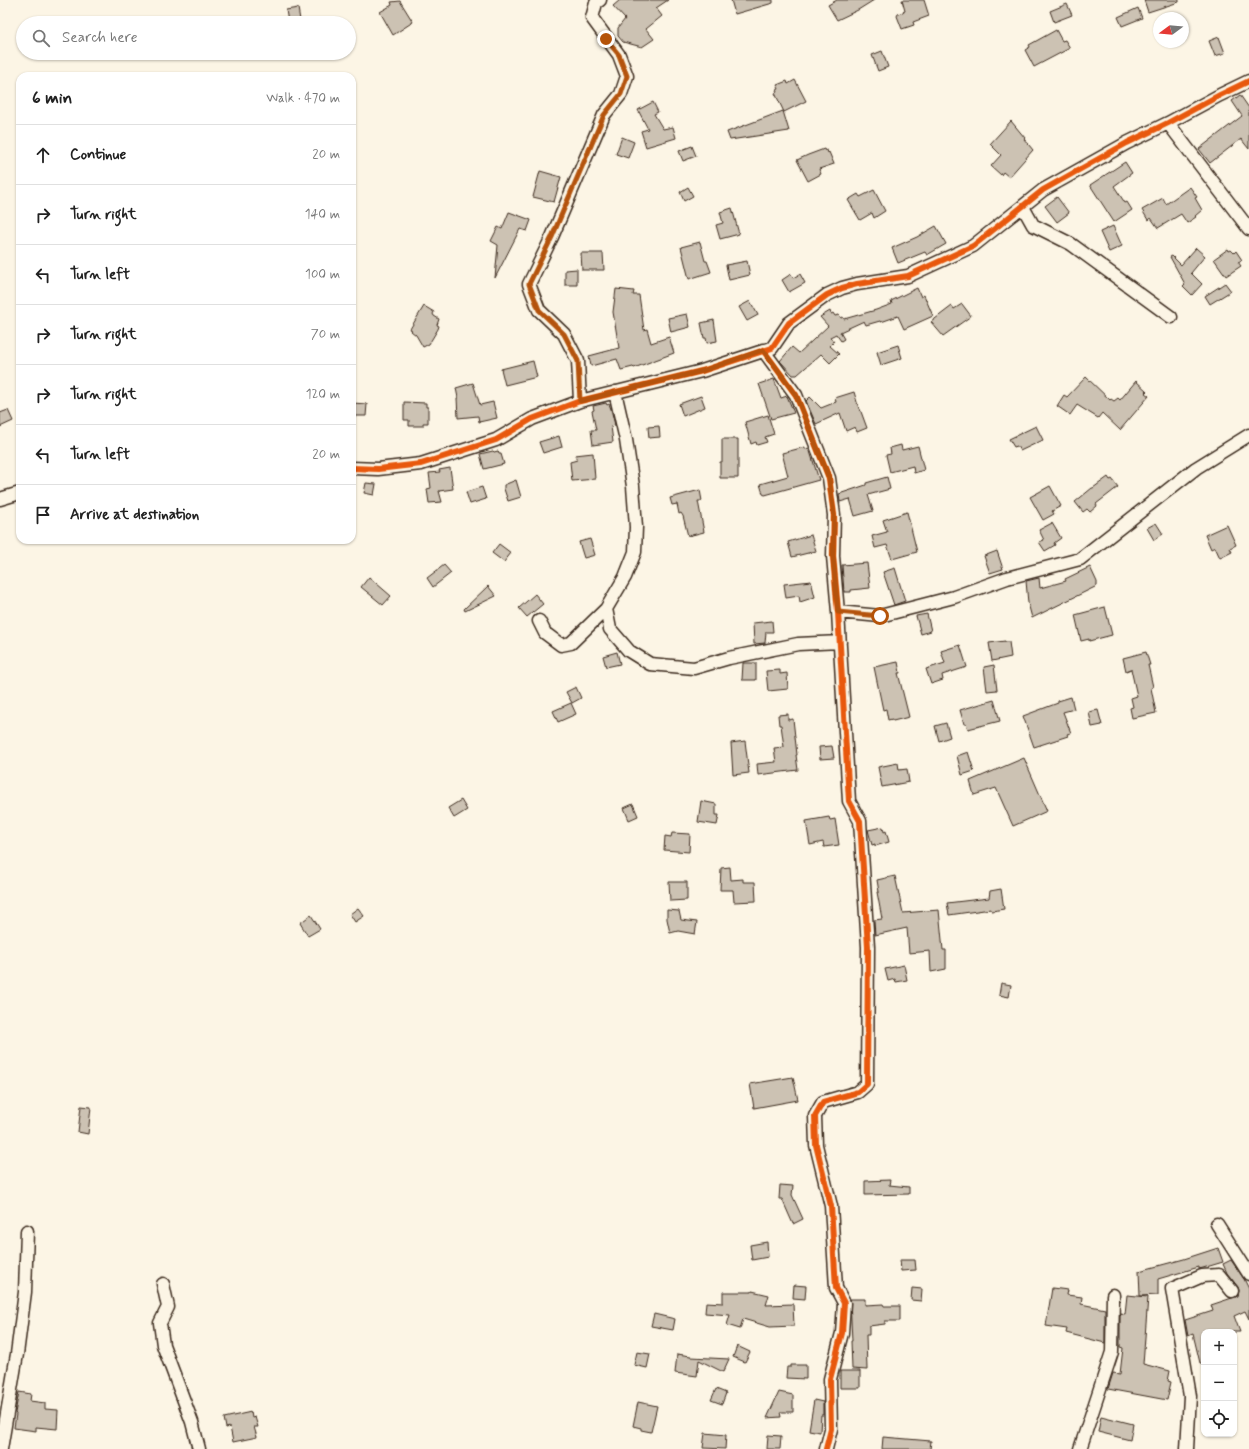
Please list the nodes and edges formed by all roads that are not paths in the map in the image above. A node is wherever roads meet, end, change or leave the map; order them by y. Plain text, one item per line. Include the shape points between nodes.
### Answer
1 (600, 0) edge
2 (1249, 81) edge
3 (1168, 123) junction
4 (1023, 207) junction
5 (1249, 229) edge
6 (1171, 317) dead end
7 (763, 350) junction
8 (615, 392) junction
9 (580, 401) junction
10 (1249, 435) edge
11 (356, 468) edge
12 (16, 494) edge
13 (0, 499) edge
14 (606, 609) junction
15 (838, 612) junction
16 (538, 621) dead end
17 (840, 642) junction
18 (1217, 1224) dead end
19 (27, 1231) dead end
20 (1249, 1274) edge
21 (163, 1284) dead end
22 (1232, 1291) dead end
23 (1113, 1295) dead end
24 (1, 1449) edge
25 (199, 1449) edge
26 (826, 1449) edge
27 (1080, 1449) edge
28 (1187, 1449) edge

1 - 9 street via 596,3 592,18 619,55 627,76 621,94 604,115 529,284 539,310 564,334 578,361
2 - 3 street
3 - 4 street via 1043,190
3 - 5 street
4 - 6 street via 1033,225 1071,244
4 - 7 street via 973,246 926,269 908,276 849,286 827,295 789,323 772,348
7 - 8 street via 702,371
7 - 15 street via 796,395 829,478 834,515 833,556
8 - 9 street
8 - 14 street via 633,486 635,552 625,577
9 - 11 street via 532,419 496,440 421,464 378,469
10 - 15 street via 1196,468 1080,559 1007,578 954,597 880,616
12 - 13 street
14 - 16 street via 571,643 561,645 545,633
14 - 17 street via 610,628 629,651 650,664 694,668 798,644
15 - 17 street
17 - 26 street via 849,802 860,821 868,947 868,1084 858,1092 823,1102 814,1116 816,1145 831,1206 836,1288 844,1303 842,1333 830,1379 831,1429
18 - 20 street
19 - 24 street via 25,1292 18,1354
21 - 25 street via 168,1307 160,1323 163,1345 192,1422
22 - 28 street via 1219,1275 1202,1276 1172,1289 1190,1396
23 - 27 street via 1112,1352

